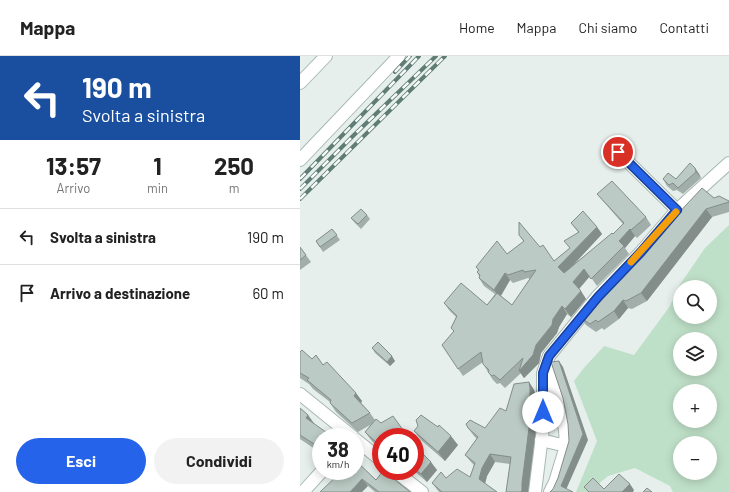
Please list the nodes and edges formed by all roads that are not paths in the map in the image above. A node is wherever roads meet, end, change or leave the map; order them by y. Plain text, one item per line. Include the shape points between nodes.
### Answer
1 (326, 56) edge
2 (399, 56) edge
3 (300, 83) edge
4 (618, 152) dead end
5 (300, 160) edge
6 (729, 163) edge
7 (677, 210) junction
8 (546, 365) junction
9 (300, 394) edge
10 (341, 428) edge
11 (541, 440) junction
12 (364, 446) edge
13 (566, 446) junction
14 (372, 453) edge
15 (314, 480) edge
16 (407, 480) edge
17 (303, 492) edge
18 (422, 492) edge
19 (535, 492) edge
20 (550, 492) edge

1 - 3 street
2 - 5 street
4 - 7 street
6 - 7 street
7 - 8 street via 598,297 549,356
8 - 11 street via 543,373
8 - 13 street via 560,405
9 - 10 street
11 - 13 street
11 - 19 street
12 - 14 street
13 - 20 street
15 - 17 street
16 - 18 street

